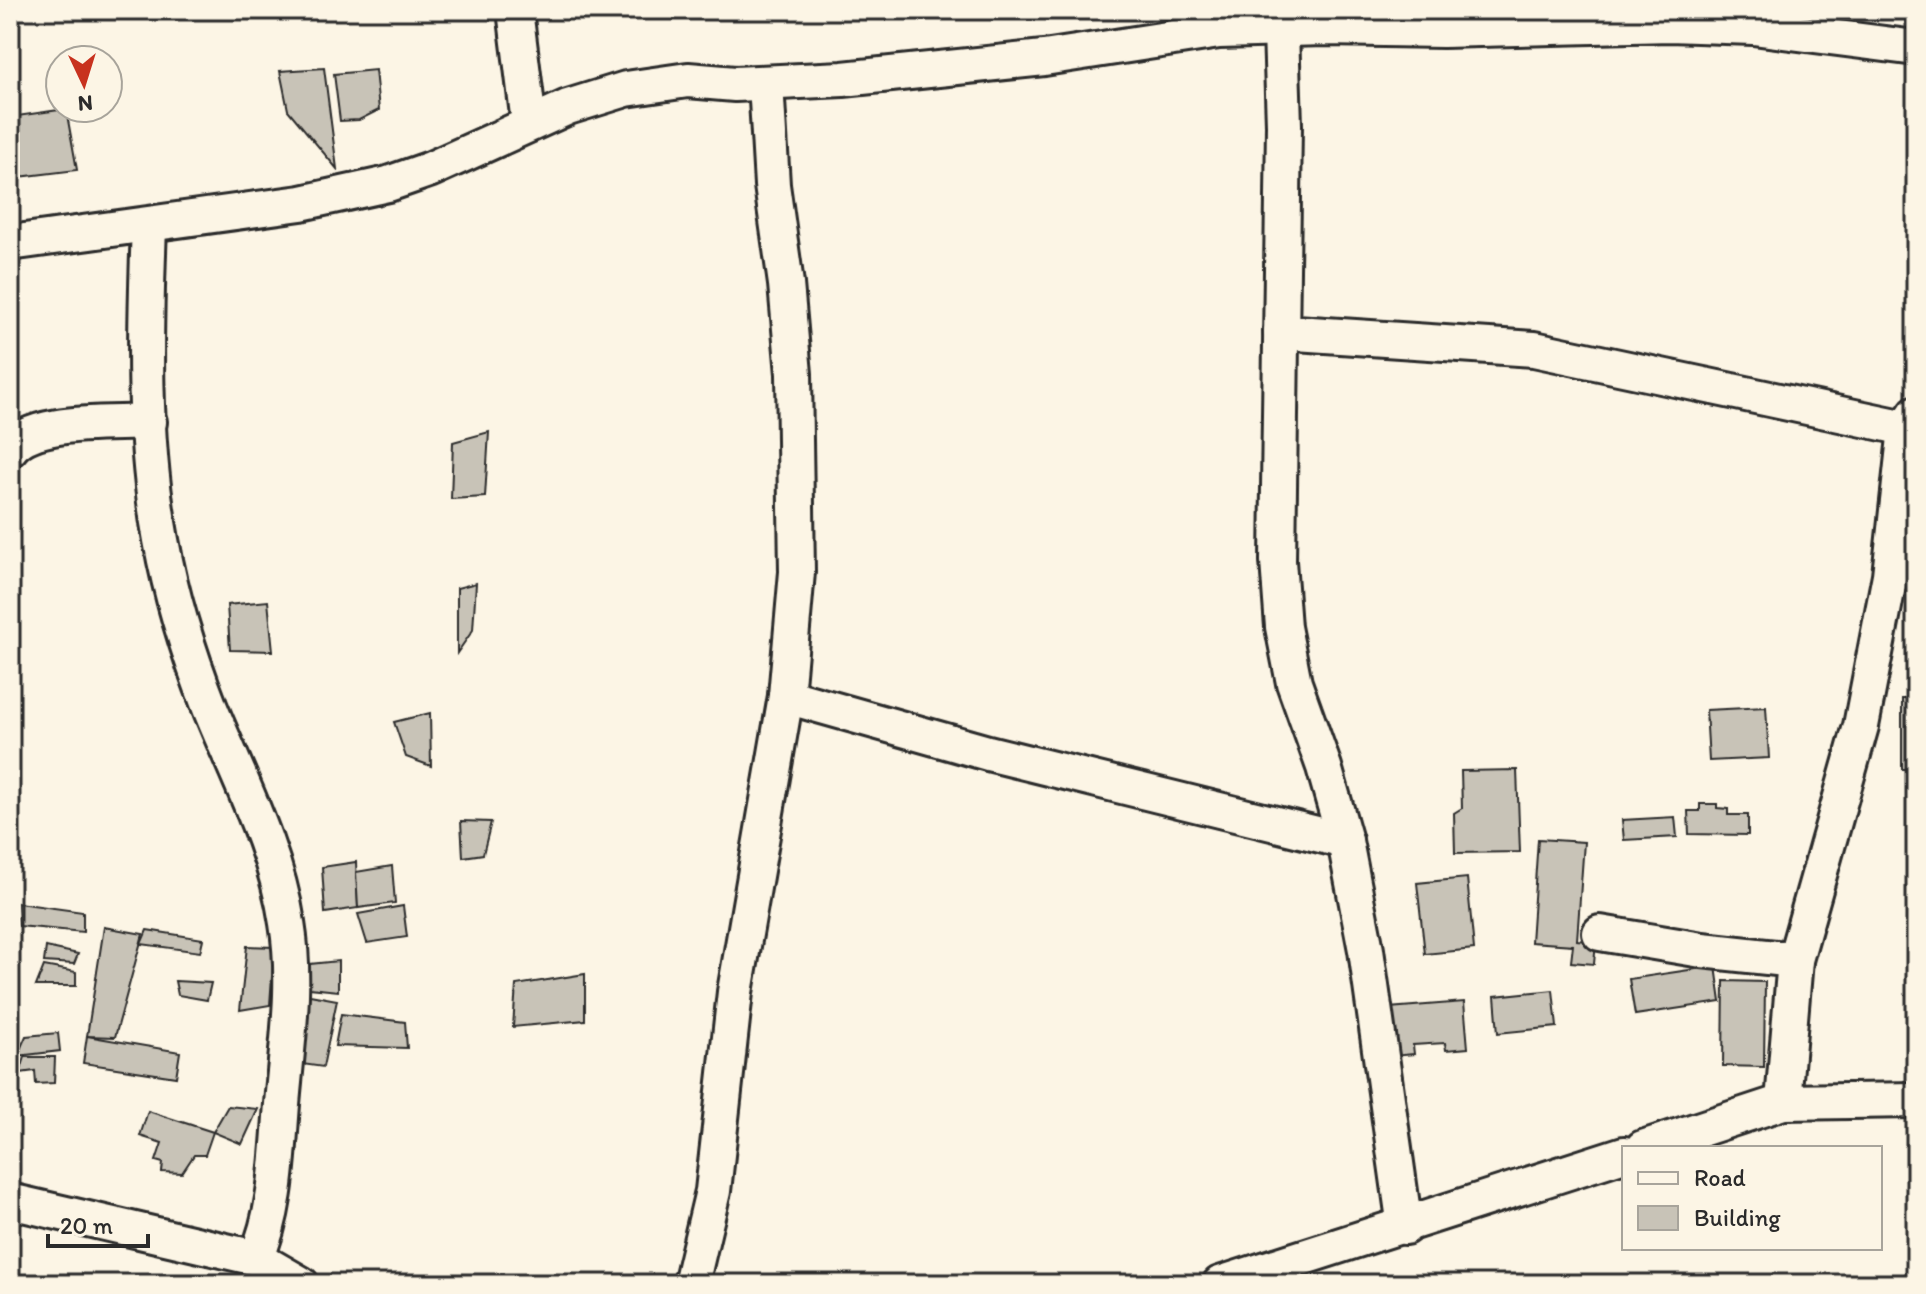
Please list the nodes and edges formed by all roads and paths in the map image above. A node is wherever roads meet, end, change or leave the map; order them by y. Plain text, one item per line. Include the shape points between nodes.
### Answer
1 (515, 10) edge
2 (1751, 18) edge
3 (1327, 19) edge
4 (1281, 31) junction
5 (1916, 48) edge
6 (766, 83) junction
7 (529, 123) junction
8 (149, 226) junction
9 (10, 243) edge
10 (1281, 332) junction
11 (1911, 420) edge
12 (149, 422) junction
13 (10, 449) edge
14 (786, 696) junction
15 (1345, 841) junction
16 (1600, 933) dead end
17 (1795, 960) junction
18 (1916, 1100) edge
19 (1783, 1102) junction
20 (1649, 1146) edge
21 (1622, 1155) edge
22 (10, 1201) edge
23 (1405, 1227) junction
24 (256, 1258) junction
25 (301, 1284) edge
26 (691, 1284) edge
27 (1220, 1284) edge

1 - 7 street
2 - 3 street via 1443,30
2 - 5 street
3 - 4 street
4 - 6 street via 1219,31 982,66
4 - 10 street
6 - 7 street via 688,80 626,89
6 - 14 street via 798,480 797,572
7 - 8 street via 388,184
8 - 9 street
8 - 12 street
10 - 11 street via 1534,349
10 - 15 street via 1278,561 1283,627 1294,683
11 - 17 street via 1864,712
12 - 13 street via 49,428 19,437
12 - 24 street via 161,539 182,626 248,797 287,922 292,978 280,1133 272,1202
14 - 15 street via 988,753
14 - 26 street via 735,992 713,1191
15 - 23 street via 1366,950
16 - 17 street
17 - 19 street
18 - 19 street
19 - 20 street
21 - 23 street
22 - 24 street
23 - 27 street
24 - 25 street

